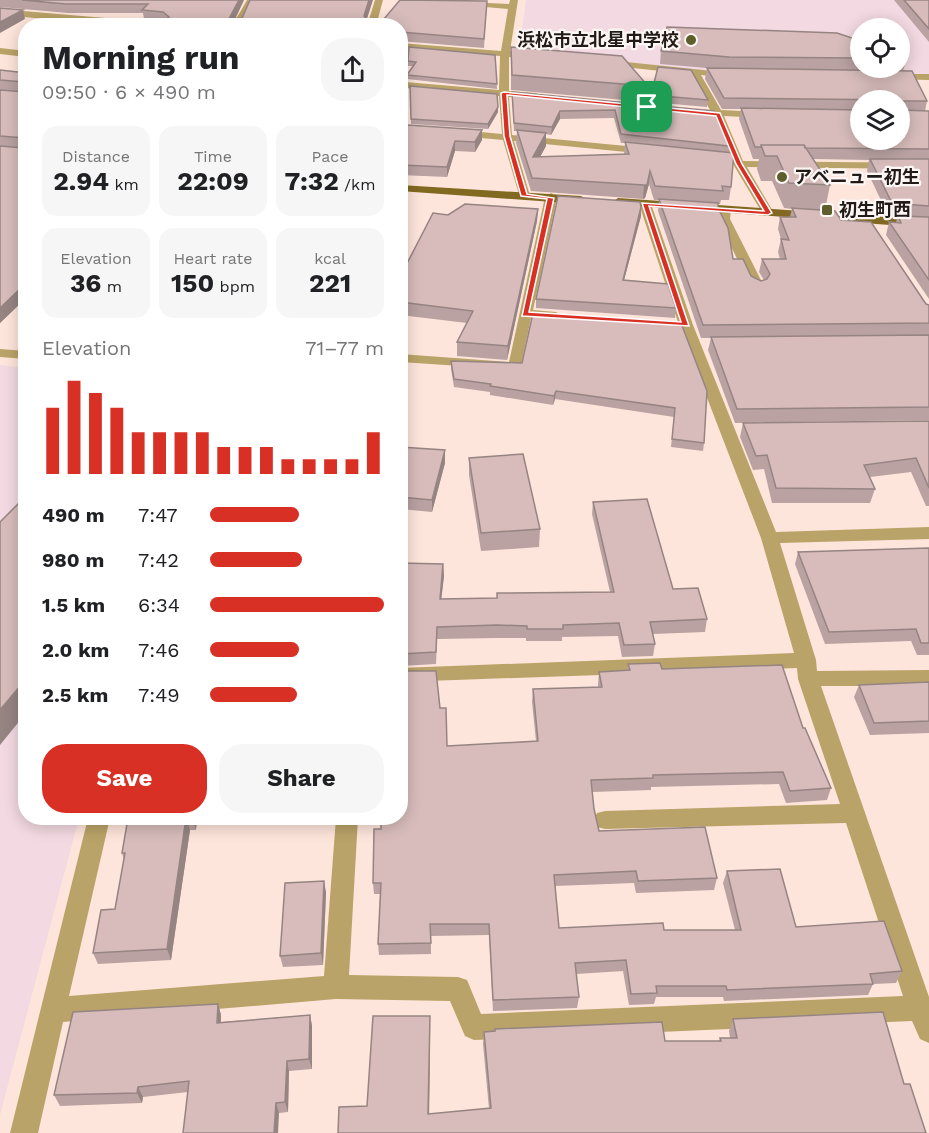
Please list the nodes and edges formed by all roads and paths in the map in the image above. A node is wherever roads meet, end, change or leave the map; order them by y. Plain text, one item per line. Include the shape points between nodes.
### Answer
1 (251, 0) edge
2 (379, 0) edge
3 (429, 0) edge
4 (514, 3) edge
5 (0, 12) edge
6 (70, 18) edge
7 (241, 18) edge
8 (373, 18) edge
9 (408, 46) edge
10 (0, 51) edge
11 (18, 53) edge
12 (504, 53) junction
13 (540, 57) edge
14 (599, 63) edge
15 (694, 72) junction
16 (739, 75) edge
17 (910, 77) edge
18 (929, 77) edge
19 (408, 85) edge
20 (504, 93) junction
21 (552, 98) edge
22 (682, 111) edge
23 (718, 114) junction
24 (778, 115) edge
25 (408, 130) edge
26 (507, 136) junction
27 (657, 152) edge
28 (735, 161) junction
29 (929, 166) edge
30 (408, 189) edge
31 (524, 196) junction
32 (551, 198) junction
33 (645, 204) junction
34 (725, 210) junction
35 (768, 213) junction
36 (867, 220) junction
37 (929, 224) edge
38 (879, 238) edge
39 (758, 288) edge
40 (525, 314) junction
41 (571, 317) edge
42 (0, 352) edge
43 (18, 354) edge
44 (408, 359) edge
45 (929, 532) edge
46 (770, 538) junction
47 (807, 670) junction
48 (408, 675) edge
49 (929, 678) edge
50 (854, 813) junction
51 (605, 820) dead end
52 (97, 825) edge
53 (347, 825) edge
54 (336, 987) junction
55 (53, 1010) junction
56 (924, 1019) edge
57 (24, 1133) edge

1 - 7 street
2 - 8 street
3 - 4 street
4 - 12 street
5 - 6 street
9 - 12 street
10 - 11 street
12 - 13 street
12 - 20 street
14 - 15 street
15 - 16 street
15 - 23 street
17 - 18 street
19 - 20 street
20 - 21 street
20 - 26 street
22 - 23 street
23 - 24 street
23 - 28 street
25 - 26 street
26 - 27 street
26 - 31 street
28 - 29 street
28 - 35 street
30 - 31 main road
31 - 32 main road
32 - 33 main road
32 - 40 street
33 - 34 main road
33 - 46 street via 680,324 701,344
34 - 35 main road
34 - 39 street via 724,219
35 - 36 main road
36 - 37 main road
36 - 38 street
40 - 41 street
40 - 44 street via 514,367
42 - 43 street
45 - 46 street
46 - 47 street
47 - 48 street
47 - 49 street
47 - 50 street
50 - 51 street
50 - 56 street
52 - 55 street
53 - 54 street
54 - 55 street
54 - 56 street via 458,989 474,1027
55 - 57 street

